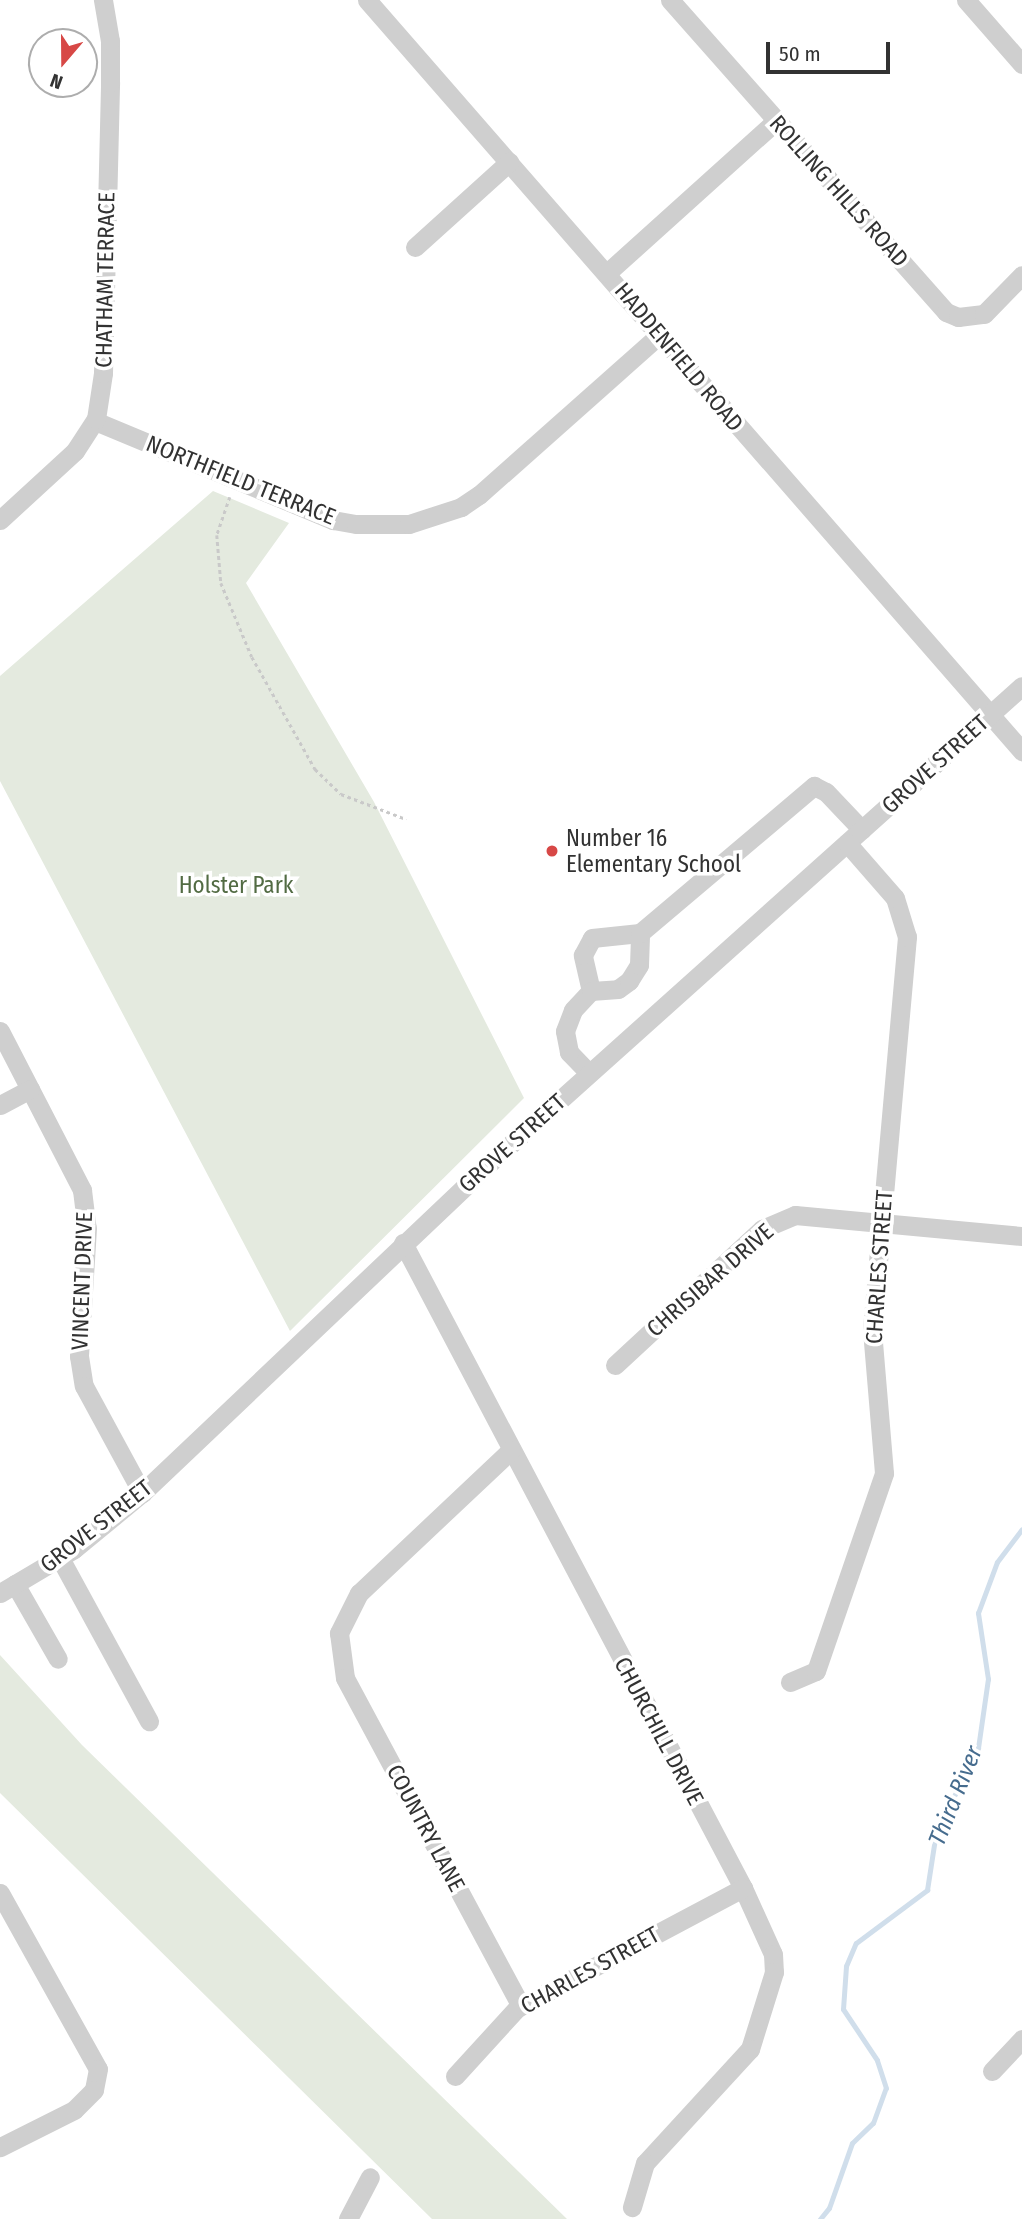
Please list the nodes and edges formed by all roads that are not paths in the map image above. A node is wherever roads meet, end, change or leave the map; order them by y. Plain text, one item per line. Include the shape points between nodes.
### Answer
1 (103, 0) edge
2 (367, 0) edge
3 (670, 0) edge
4 (965, 0) edge
5 (1022, 64) edge
6 (776, 121) junction
7 (509, 162) junction
8 (415, 247) dead end
9 (607, 273) junction
10 (1022, 275) edge
11 (659, 335) junction
12 (95, 421) junction
13 (0, 520) edge
14 (1022, 686) edge
15 (990, 715) junction
16 (1022, 751) edge
17 (854, 836) junction
18 (640, 933) junction
19 (591, 990) junction
20 (0, 1031) edge
21 (589, 1073) junction
22 (30, 1089) junction
23 (0, 1105) edge
24 (882, 1221) junction
25 (1022, 1236) edge
26 (403, 1243) junction
27 (615, 1365) dead end
28 (511, 1450) junction
29 (142, 1493) junction
30 (60, 1558) junction
31 (8, 1589) edge
32 (58, 1659) dead end
33 (790, 1682) dead end
34 (149, 1721) dead end
35 (743, 1888) junction
36 (0, 1893) edge
37 (521, 2006) junction
38 (1022, 2039) edge
39 (992, 2071) dead end
40 (455, 2076) dead end
41 (0, 2147) edge
42 (370, 2176) dead end
43 (632, 2207) dead end
44 (348, 2219) edge

1 - 12 street, CHATHAM TERRACE via 110,82 103,373
2 - 7 street, HADDENFIELD ROAD
3 - 6 street, ROLLING HILLS ROAD
4 - 5 street
6 - 9 street
6 - 10 street, ROLLING HILLS ROAD via 946,312 958,317 984,314
7 - 8 street
7 - 9 street, HADDENFIELD ROAD
9 - 11 street, HADDENFIELD ROAD
11 - 12 street, NORTHFIELD TERRACE via 479,495 409,524 356,524 321,515
11 - 15 street, HADDENFIELD ROAD
12 - 13 street, CHATHAM TERRACE via 75,451
14 - 15 street, GROVE STREET
15 - 16 street, HADDENFIELD ROAD
15 - 17 street, GROVE STREET
17 - 18 street, CHARLES STREET via 825,792 814,786
17 - 21 street, GROVE STREET
17 - 24 street, CHARLES STREET via 895,898 907,937
18 - 19 street via 639,965 629,981 618,989
18 - 19 street via 592,938 583,955
19 - 21 street via 573,1010 565,1031 569,1052
20 - 22 street, VINCENT DRIVE
21 - 26 street, GROVE STREET
22 - 23 street
22 - 29 street, VINCENT DRIVE via 72,1168 86,1207 79,1356 84,1386
24 - 25 street, CHRISIBAR DRIVE
24 - 27 street, CHRISIBAR DRIVE via 808,1214 772,1223
24 - 33 street, CHARLES STREET via 873,1363 884,1473 816,1671
26 - 28 street, CHURCHILL DRIVE
26 - 29 street, GROVE STREET
28 - 35 street, CHURCHILL DRIVE
28 - 37 street, COUNTRY LANE via 359,1593 344,1619 340,1648 345,1678
29 - 30 street, GROVE STREET
30 - 31 street, GROVE STREET
30 - 34 street
31 - 32 street
35 - 37 street, CHARLES STREET
35 - 43 street, CHURCHILL DRIVE via 774,1954 764,2010 741,2061 689,2111 645,2164
36 - 41 street via 94,2056 98,2077 94,2090 74,2109
37 - 40 street, CHARLES STREET
38 - 39 street
42 - 44 street

